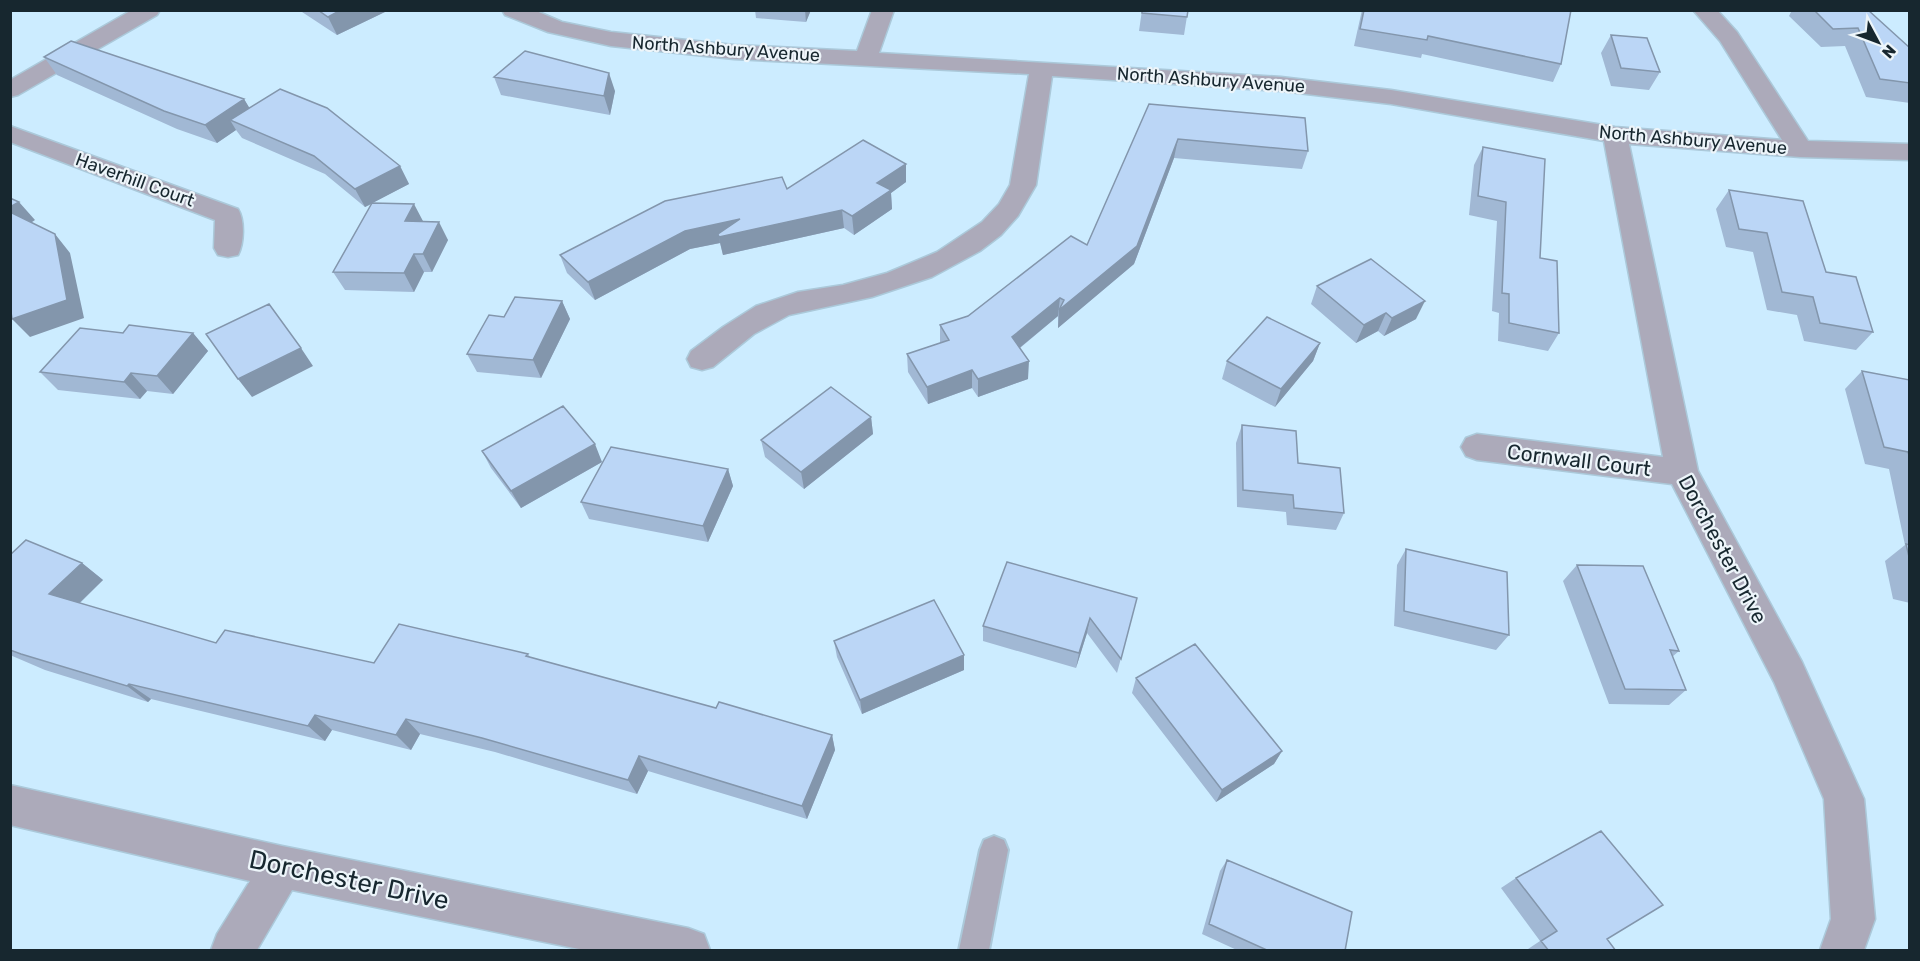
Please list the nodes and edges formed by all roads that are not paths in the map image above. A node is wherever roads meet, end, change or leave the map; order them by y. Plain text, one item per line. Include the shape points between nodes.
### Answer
1 (149, 10) edge
2 (513, 10) edge
3 (883, 10) edge
4 (1704, 10) edge
5 (866, 58) junction
6 (1042, 68) junction
7 (10, 90) edge
8 (10, 133) edge
9 (1615, 135) junction
10 (1800, 149) junction
11 (1910, 152) edge
12 (228, 248) dead end
13 (702, 359) dead end
14 (1477, 447) dead end
15 (1682, 472) junction
16 (10, 806) edge
17 (994, 850) dead end
18 (282, 867) junction
19 (233, 951) edge
20 (688, 951) edge
21 (974, 951) edge
22 (1842, 951) edge

1 - 7 street
2 - 5 street, North Ashbury Avenue via 556,27 611,39 734,52
3 - 5 street
4 - 10 street via 1729,37
5 - 6 street, North Ashbury Avenue
6 - 9 street, North Ashbury Avenue via 1334,90
6 - 13 street via 1021,189 1007,212 977,240 938,263 895,280 792,304 759,318
8 - 12 street, Haverhill Court via 229,215
9 - 10 street, North Ashbury Avenue
9 - 15 street, Dorchester Drive
10 - 11 street, North Ashbury Avenue
14 - 15 street, Cornwall Court
15 - 22 street, Dorchester Drive via 1789,674 1844,799 1853,918
16 - 18 street, Dorchester Drive
17 - 21 lane
18 - 19 street
18 - 20 street, Dorchester Drive

